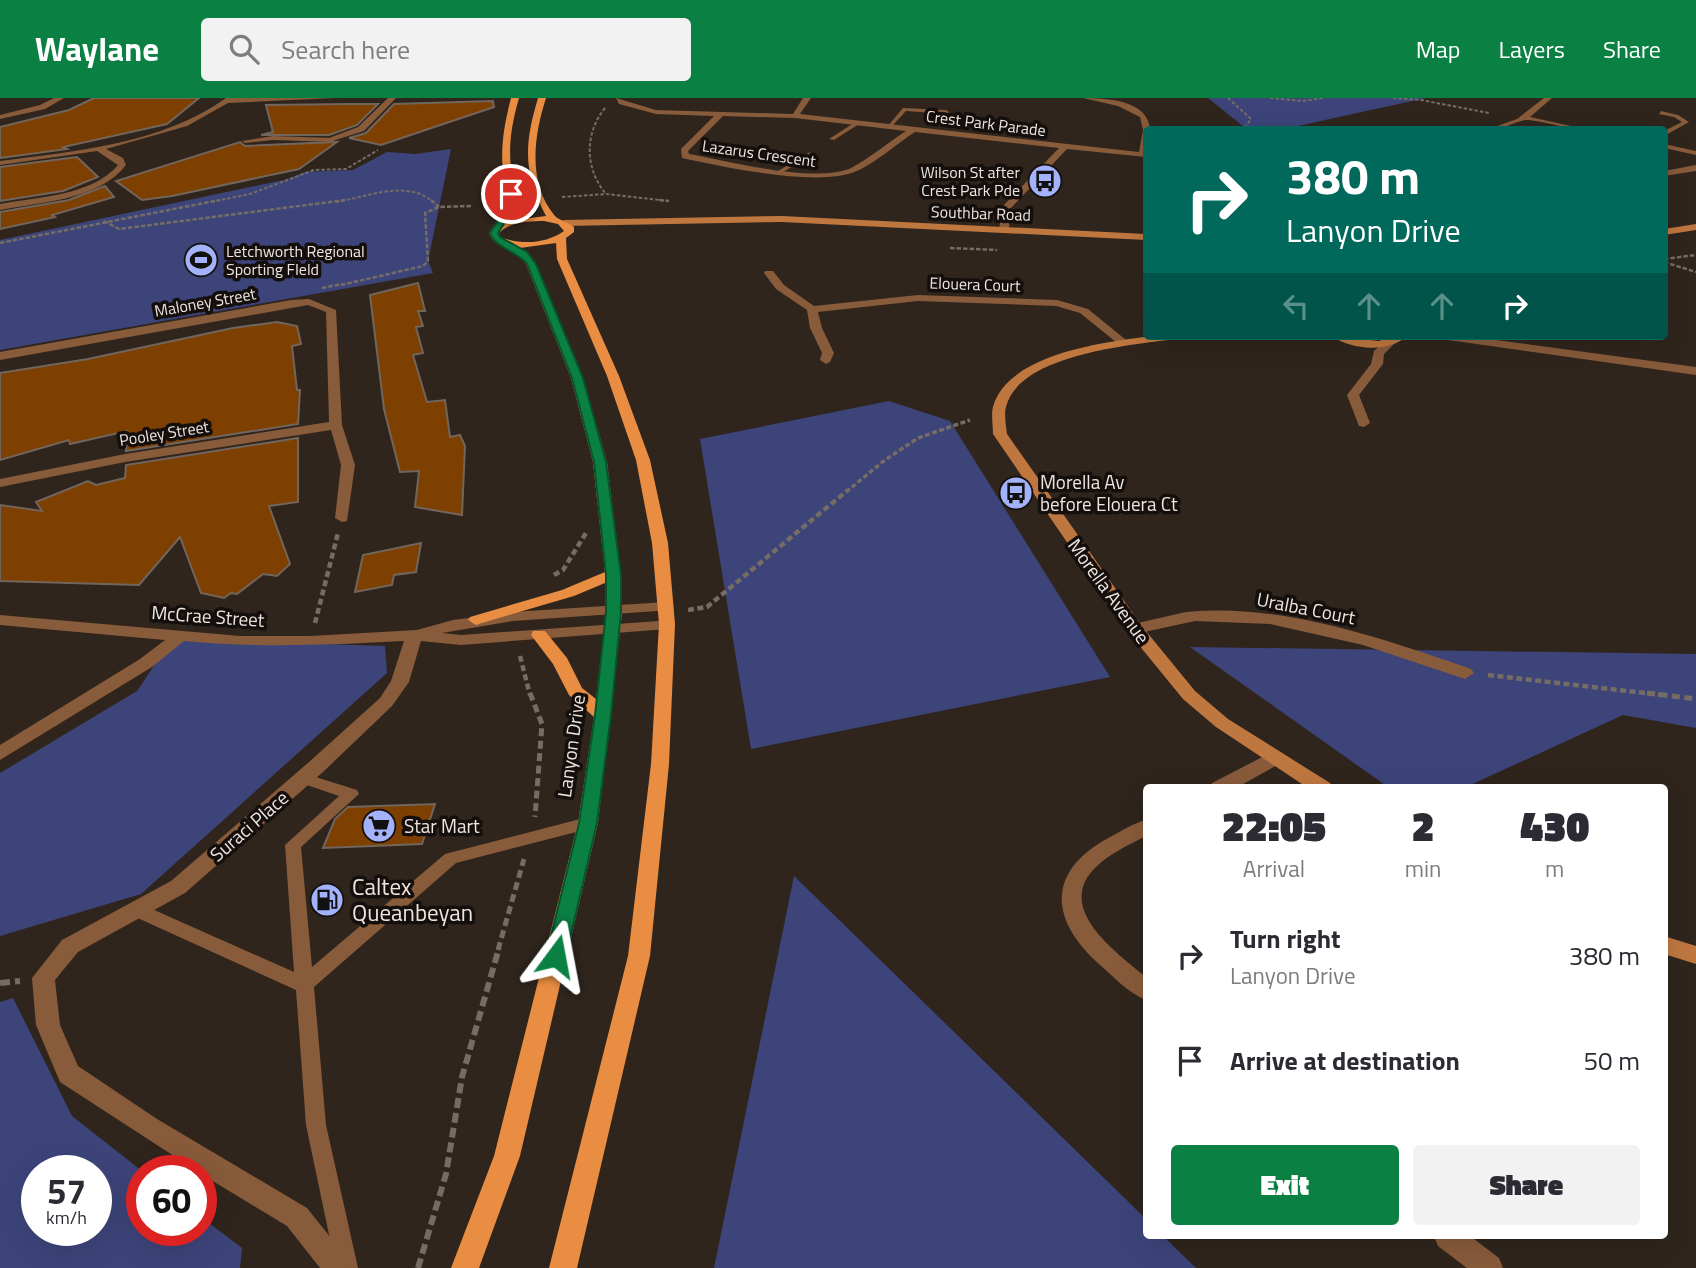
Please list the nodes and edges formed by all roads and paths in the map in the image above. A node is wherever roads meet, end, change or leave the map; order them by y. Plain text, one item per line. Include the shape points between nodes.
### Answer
1 (61, 98) edge
2 (331, 98) edge
3 (391, 98) edge
4 (516, 98) edge
5 (542, 98) edge
6 (807, 98) edge
7 (1087, 98) edge
8 (1228, 98) edge
9 (1270, 98) edge
10 (1323, 98) edge
11 (1393, 98) edge
12 (1411, 98) edge
13 (1548, 98) edge
14 (230, 99) edge
15 (621, 100) edge
16 (1421, 100) junction
17 (946, 112) dead end
18 (1661, 113) dead end
19 (721, 114) junction
20 (795, 116) junction
21 (0, 117) edge
22 (1523, 120) junction
23 (857, 122) junction
24 (889, 126) junction
25 (1146, 126) edge
26 (1246, 126) edge
27 (1503, 126) edge
28 (1560, 126) edge
29 (915, 128) junction
30 (1668, 132) edge
31 (832, 139) dead end
32 (332, 140) joint
33 (245, 141) dead end
34 (1065, 146) junction
35 (1668, 147) edge
36 (98, 148) junction
37 (378, 150) dead end
38 (1694, 151) edge
39 (810, 154) dead end
40 (1143, 155) edge
41 (0, 163) edge
42 (1696, 168) edge
43 (781, 171) junction
44 (1668, 173) edge
45 (562, 197) dead end
46 (471, 206) dead end
47 (0, 207) edge
48 (439, 207) junction
49 (553, 220) junction
50 (104, 221) junction
51 (499, 227) junction
52 (1696, 227) edge
53 (1004, 229) junction
54 (1668, 231) edge
55 (563, 232) junction
56 (1143, 237) edge
57 (503, 242) junction
58 (0, 243) edge
59 (1696, 255) edge
60 (1668, 259) edge
61 (1668, 262) edge
62 (1696, 272) edge
63 (769, 273) dead end
64 (309, 302) junction
65 (812, 309) junction
66 (1151, 340) edge
67 (1350, 340) edge
68 (1393, 340) edge
69 (1470, 340) edge
70 (1125, 344) junction
71 (1374, 348) junction
72 (0, 356) edge
73 (826, 360) dead end
74 (1696, 371) edge
75 (970, 420) dead end
76 (1364, 424) dead end
77 (336, 425) junction
78 (0, 483) edge
79 (342, 518) joint
80 (606, 519) junction
81 (614, 575) junction
82 (532, 605) junction
83 (666, 615) junction
84 (0, 620) edge
85 (477, 620) junction
86 (612, 621) junction
87 (1135, 629) junction
88 (181, 635) junction
89 (414, 635) junction
90 (532, 636) junction
91 (310, 641) junction
92 (1465, 673) joint
93 (1696, 699) edge
94 (603, 715) junction
95 (0, 754) edge
96 (1273, 758) junction
97 (303, 778) junction
98 (1226, 784) edge
99 (1316, 784) edge
100 (588, 823) junction
101 (1143, 829) edge
102 (530, 837) junction
103 (137, 910) junction
104 (1668, 946) edge
105 (1696, 955) edge
106 (304, 985) junction
107 (1143, 987) edge
108 (1452, 1239) edge
109 (337, 1268) edge
110 (347, 1268) edge
111 (418, 1268) edge
112 (465, 1268) edge
113 (563, 1268) edge
114 (1489, 1268) edge

1 - 21 street
2 - 14 street
3 - 32 street via 360,128
4 - 51 main road via 506,131 505,168 512,205
5 - 49 main road via 531,132 530,168
6 - 20 street
7 - 25 street, Crest Park Parade via 1129,107 1143,115
8 - 26 path via 1251,119
9 - 10 path
11 - 16 path
12 - 16 path
13 - 22 street
14 - 36 street via 172,128
15 - 19 street, Crest Park Parade via 656,112
15 - 45 path via 604,108 590,130 590,157 606,194
16 - 22 path
17 - 24 lane via 905,109
18 - 30 lane via 1686,122
19 - 20 street, Crest Park Parade
19 - 43 street, Lazarus Crescent via 701,131 684,151 685,156
20 - 23 street, Crest Park Parade
22 - 27 street
22 - 28 street
23 - 24 street, Crest Park Parade
23 - 31 lane
24 - 29 street, Crest Park Parade
29 - 34 street, Crest Park Parade
29 - 43 street, Lazarus Crescent via 855,169 836,176
32 - 33 lane
34 - 40 street, Crest Park Parade
34 - 53 street via 1006,208
35 - 38 street
36 - 41 street
36 - 47 street via 122,165 107,179
37 - 50 path via 346,169 314,170 250,194
39 - 43 lane
42 - 44 street
46 - 48 path
48 - 50 path via 422,192 384,191 341,201 119,229
48 - 64 path via 425,213 428,261 423,266 342,285
49 - 51 main road via 523,220
49 - 55 main road
50 - 58 path
51 - 57 main road via 494,233
52 - 54 street
53 - 55 street, Southbar Road via 688,219
53 - 56 street, Southbar Road
55 - 57 main road via 531,244
55 - 83 main road via 562,259 613,376 643,460 660,543
57 - 80 main road, Lanyon Drive via 524,254 531,264 578,378 600,462
59 - 60 path
61 - 62 path
63 - 65 street via 780,287
64 - 72 street, Maloney Street
64 - 77 street via 331,310
65 - 70 street, Elouera Court via 918,298 1057,303 1084,311
65 - 73 street via 828,353
66 - 70 street, Morella Avenue
67 - 71 street
68 - 71 street
69 - 74 street
70 - 87 street, Morella Avenue via 1053,360 1022,376 1002,395 996,420 1009,449
71 - 76 street via 1377,364 1353,395
75 - 83 path via 918,438 885,460 708,607
77 - 78 street, Pooley Street via 175,449
77 - 79 street via 348,466
79 - 91 path
80 - 81 main road, Lanyon Drive
80 - 82 path via 584,535 563,570 532,586
81 - 82 main road
81 - 86 main road, Lanyon Drive
82 - 85 main road
83 - 86 street, McCrae Street
83 - 113 main road via 660,764 639,956
84 - 88 street, McCrae Street
85 - 86 street, McCrae Street
85 - 89 street, McCrae Street
86 - 90 street, McCrae Street
86 - 94 main road, Lanyon Drive
87 - 92 street, Uralba Court via 1202,615 1252,618 1388,646
87 - 96 street, Morella Avenue via 1189,695
88 - 91 street, McCrae Street
88 - 95 street via 146,663
89 - 90 street, McCrae Street via 461,640
89 - 91 street, McCrae Street
89 - 97 street, Suraci Place via 400,682 386,702
90 - 94 main road via 561,662 575,691
90 - 102 path via 519,659 542,724 538,809
92 - 93 path
94 - 100 main road, Lanyon Drive
96 - 98 street
96 - 99 street, Morella Avenue
97 - 103 street, Suraci Place via 178,887
97 - 106 lane via 351,794 293,845
100 - 102 lane
100 - 112 main road, Lanyon Drive via 507,1156
101 - 107 street via 1083,867 1070,895 1077,924 1090,942
102 - 106 lane via 451,858
102 - 111 path via 462,1077 446,1174
103 - 106 lane
103 - 109 street, Suraci Place via 70,946 43,978 48,1025 69,1074 296,1217
104 - 105 street
106 - 110 lane via 316,1125
108 - 114 street

